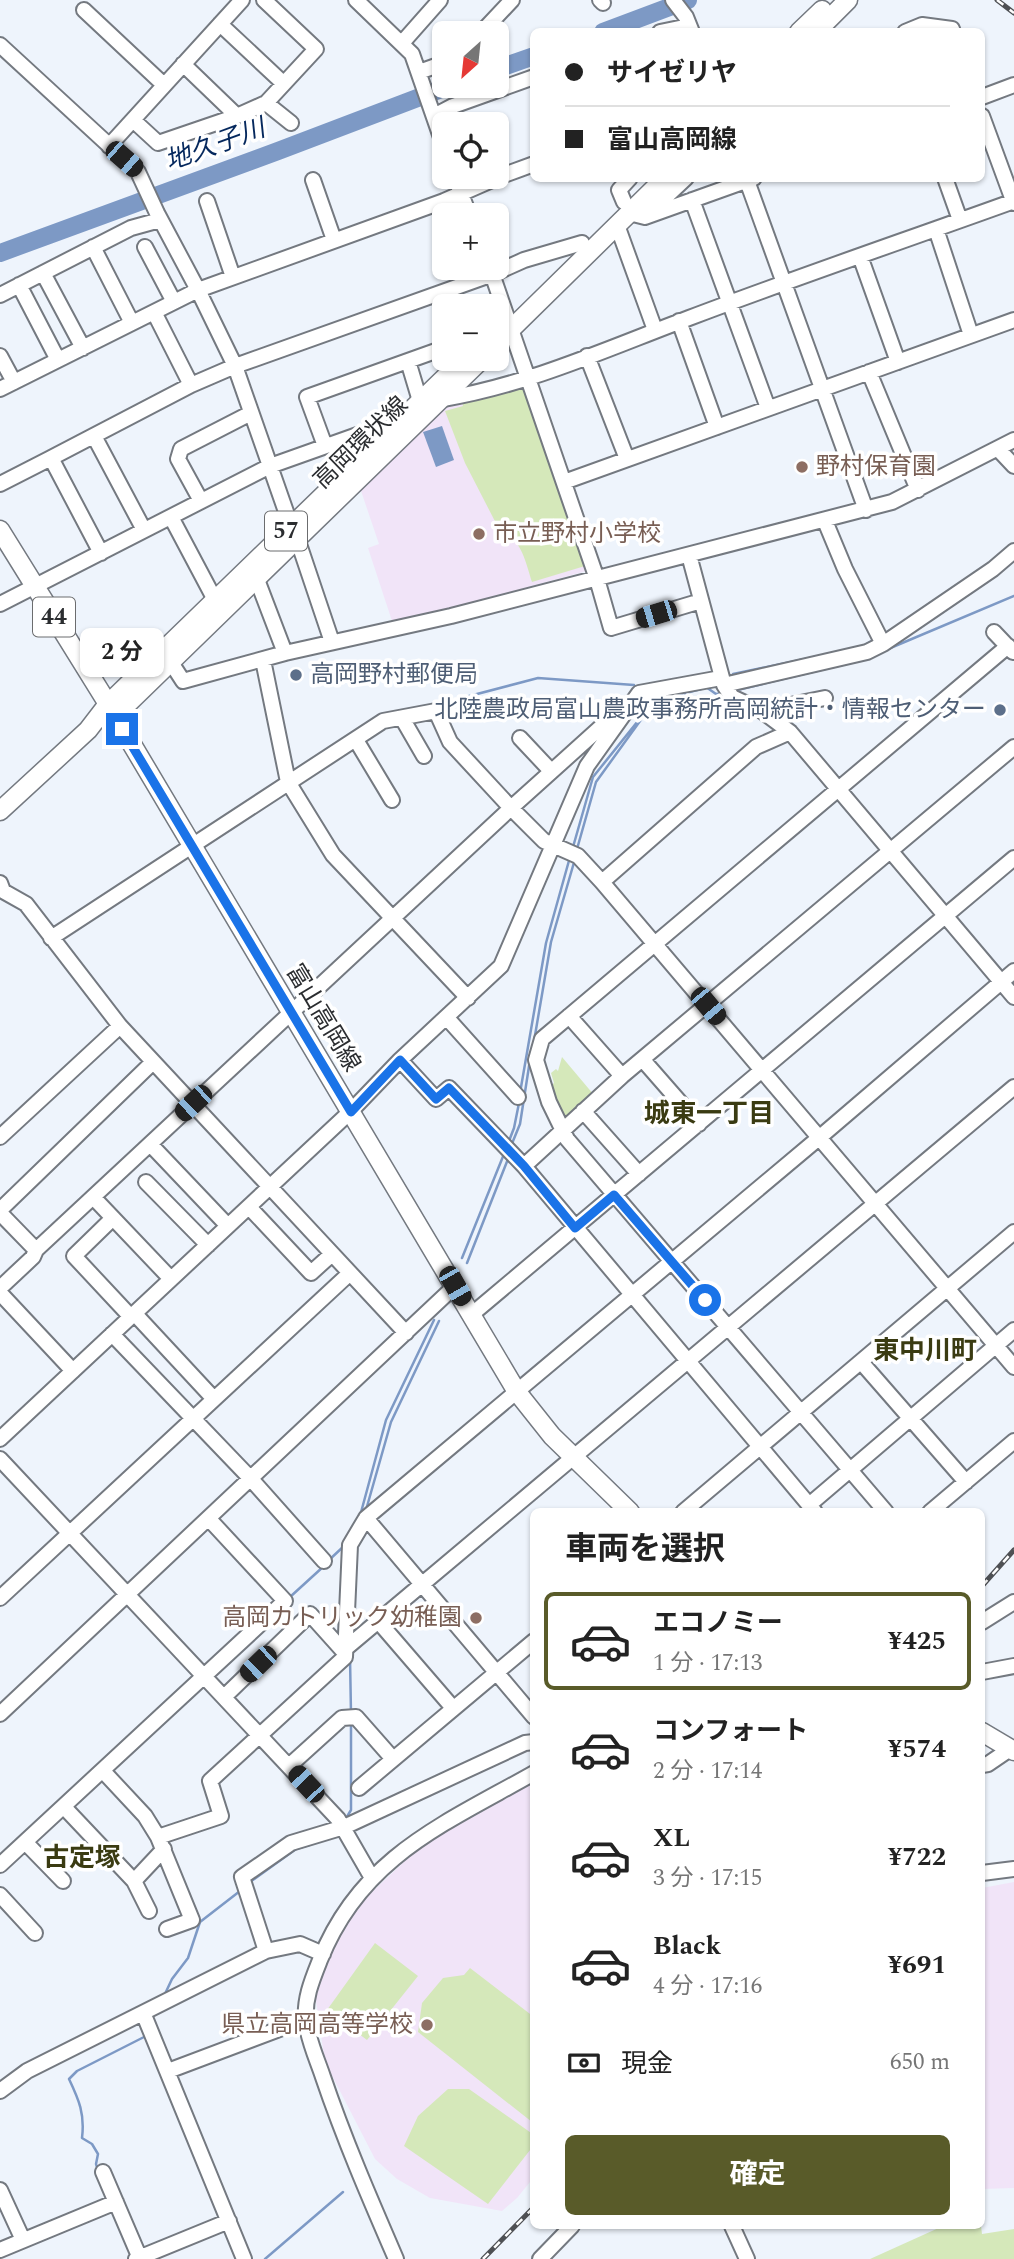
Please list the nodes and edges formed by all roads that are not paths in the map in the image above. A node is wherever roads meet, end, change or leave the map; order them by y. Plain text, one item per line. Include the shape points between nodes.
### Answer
1 (242, 0) edge
2 (264, 0) edge
3 (355, 0) edge
4 (440, 0) edge
5 (512, 0) edge
6 (673, 0) edge
7 (832, 0) edge
8 (848, 0) edge
9 (84, 10) dead end
10 (492, 21) edge
11 (220, 24) junction
12 (689, 25) edge
13 (803, 28) edge
14 (820, 28) edge
15 (915, 28) edge
16 (944, 28) edge
17 (402, 43) junction
18 (0, 45) edge
19 (183, 64) junction
20 (432, 69) edge
21 (420, 75) junction
22 (530, 78) edge
23 (283, 83) junction
24 (164, 85) junction
25 (1014, 85) edge
26 (985, 96) edge
27 (266, 103) junction
28 (433, 112) edge
29 (436, 112) edge
30 (236, 116) junction
31 (133, 120) junction
32 (291, 123) dead end
33 (985, 124) edge
34 (108, 146) junction
35 (530, 166) edge
36 (313, 180) dead end
37 (645, 182) edge
38 (660, 182) edge
39 (678, 182) edge
40 (741, 182) edge
41 (750, 182) edge
42 (946, 182) edge
43 (460, 189) edge
44 (461, 193) junction
45 (692, 200) junction
46 (207, 201) dead end
47 (1014, 202) edge
48 (465, 203) edge
49 (631, 205) edge
50 (159, 216) junction
51 (960, 220) junction
52 (936, 229) junction
53 (334, 240) junction
54 (582, 243) junction
55 (93, 247) junction
56 (145, 247) dead end
57 (860, 256) junction
58 (509, 265) edge
59 (43, 273) junction
60 (233, 277) junction
61 (467, 280) edge
62 (783, 283) junction
63 (19, 285) junction
64 (198, 290) junction
65 (0, 295) edge
66 (174, 302) junction
67 (730, 303) junction
68 (154, 312) junction
69 (509, 320) edge
70 (509, 320) edge
71 (1014, 320) edge
72 (679, 321) junction
73 (132, 323) junction
74 (655, 330) junction
75 (509, 333) edge
76 (971, 335) junction
77 (83, 348) junction
78 (432, 352) edge
79 (0, 356) edge
80 (587, 356) junction
81 (58, 360) junction
82 (408, 361) junction
83 (898, 362) junction
84 (235, 366) junction
85 (452, 371) edge
86 (470, 371) edge
87 (869, 372) junction
88 (528, 378) junction
89 (14, 382) junction
90 (191, 386) junction
91 (0, 389) edge
92 (821, 390) junction
93 (443, 399) junction
94 (421, 401) junction
95 (768, 408) junction
96 (251, 413) junction
97 (717, 427) junction
98 (94, 436) junction
99 (1014, 440) edge
100 (376, 445) junction
101 (325, 446) junction
102 (998, 449) junction
103 (51, 458) junction
104 (627, 459) junction
105 (270, 466) junction
106 (1014, 466) edge
107 (564, 482) junction
108 (0, 484) edge
109 (918, 490) junction
110 (201, 501) junction
111 (866, 510) junction
112 (171, 517) junction
113 (825, 521) junction
114 (0, 530) edge
115 (144, 530) junction
116 (294, 532) junction
117 (1014, 551) edge
118 (101, 553) junction
119 (688, 555) junction
120 (251, 573) junction
121 (597, 579) junction
122 (34, 587) junction
123 (215, 600) junction
124 (701, 601) junction
125 (0, 604) edge
126 (994, 632) dead end
127 (880, 638) junction
128 (332, 642) junction
129 (1011, 649) edge
130 (285, 653) junction
131 (263, 660) junction
132 (170, 661) junction
133 (722, 681) junction
134 (825, 698) dead end
135 (632, 701) junction
136 (111, 710) junction
137 (762, 711) junction
138 (402, 718) junction
139 (790, 732) junction
140 (520, 738) dead end
141 (356, 740) junction
142 (1014, 747) edge
143 (424, 756) dead end
144 (551, 771) junction
145 (287, 778) junction
146 (839, 790) junction
147 (391, 800) dead end
148 (511, 808) junction
149 (0, 811) edge
150 (191, 846) junction
151 (563, 850) junction
152 (890, 850) junction
153 (1014, 858) edge
154 (602, 882) junction
155 (0, 883) edge
156 (946, 916) junction
157 (393, 919) junction
158 (51, 937) junction
159 (655, 944) junction
160 (1014, 971) edge
161 (1001, 982) junction
162 (1014, 997) edge
163 (468, 998) junction
164 (708, 1006) junction
165 (291, 1013) junction
166 (569, 1016) junction
167 (447, 1018) junction
168 (120, 1026) junction
169 (643, 1060) junction
170 (153, 1062) junction
171 (403, 1064) junction
172 (762, 1070) junction
173 (622, 1076) junction
174 (1014, 1087) edge
175 (518, 1097) dead end
176 (193, 1103) junction
177 (583, 1111) junction
178 (351, 1112) junction
179 (699, 1124) junction
180 (562, 1130) junction
181 (0, 1137) edge
182 (820, 1137) junction
183 (150, 1144) junction
184 (524, 1166) junction
185 (639, 1174) junction
186 (146, 1182) dead end
187 (270, 1186) junction
188 (614, 1195) junction
189 (93, 1196) junction
190 (875, 1205) junction
191 (248, 1207) junction
192 (0, 1212) edge
193 (113, 1218) junction
194 (228, 1226) junction
195 (575, 1228) junction
196 (1014, 1232) edge
197 (208, 1245) junction
198 (36, 1250) junction
199 (332, 1254) junction
200 (670, 1261) junction
201 (350, 1273) junction
202 (171, 1279) junction
203 (455, 1286) junction
204 (947, 1289) junction
205 (0, 1291) edge
206 (632, 1294) junction
207 (133, 1315) junction
208 (471, 1315) junction
209 (729, 1328) junction
210 (1014, 1330) edge
211 (406, 1333) junction
212 (112, 1334) junction
213 (995, 1346) junction
214 (688, 1363) junction
215 (862, 1363) junction
216 (1014, 1367) edge
217 (73, 1371) junction
218 (517, 1392) junction
219 (214, 1399) junction
220 (800, 1412) junction
221 (912, 1419) junction
222 (192, 1420) junction
223 (0, 1439) edge
224 (1014, 1441) edge
225 (760, 1447) junction
226 (573, 1458) junction
227 (0, 1459) edge
228 (850, 1472) junction
229 (250, 1479) junction
230 (966, 1482) junction
231 (626, 1508) edge
232 (688, 1508) edge
233 (812, 1508) edge
234 (882, 1508) edge
235 (935, 1508) edge
236 (209, 1519) junction
237 (362, 1523) junction
238 (70, 1533) junction
239 (324, 1561) dead end
240 (422, 1584) junction
241 (128, 1595) junction
242 (0, 1598) edge
243 (1014, 1602) edge
244 (985, 1620) edge
245 (378, 1621) junction
246 (530, 1644) edge
247 (345, 1651) junction
248 (1014, 1666) edge
249 (985, 1671) edge
250 (497, 1672) junction
251 (205, 1676) junction
252 (224, 1697) junction
253 (453, 1708) junction
254 (530, 1708) edge
255 (0, 1714) edge
256 (985, 1734) edge
257 (261, 1736) junction
258 (530, 1742) edge
259 (1012, 1750) edge
260 (393, 1759) junction
261 (985, 1764) edge
262 (289, 1766) junction
263 (103, 1771) junction
264 (530, 1775) edge
265 (359, 1788) dead end
266 (64, 1807) junction
267 (340, 1826) junction
268 (25, 1842) junction
269 (161, 1843) junction
270 (0, 1865) edge
271 (1014, 1869) edge
272 (985, 1873) edge
273 (372, 1878) junction
274 (63, 1881) dead end
275 (134, 1881) junction
276 (0, 1895) edge
277 (149, 1911) dead end
278 (167, 1929) dead end
279 (35, 1933) dead end
280 (266, 1951) junction
281 (323, 1954) junction
282 (144, 2015) junction
283 (306, 2018) junction
284 (167, 2071) junction
285 (0, 2091) edge
286 (103, 2172) dead end
287 (0, 2190) edge
288 (116, 2202) junction
289 (229, 2221) junction
290 (569, 2229) edge
291 (733, 2229) edge
292 (23, 2240) junction
293 (0, 2250) edge
294 (138, 2258) edge
295 (244, 2259) edge
296 (396, 2259) edge
297 (540, 2259) edge
298 (747, 2259) edge

1 - 11 street
2 - 23 street via 316,48
3 - 17 street
4 - 17 street
5 - 10 street
6 - 12 street
7 - 13 main road
8 - 14 main road
9 - 24 street
11 - 19 street
11 - 23 street
15 - 16 street
17 - 21 street
18 - 34 street
19 - 24 street
19 - 30 street
20 - 21 street
21 - 28 street
22 - 29 street
23 - 27 street
24 - 31 street
25 - 26 street
27 - 30 street
27 - 32 street
30 - 31 street via 158,143
31 - 34 street
33 - 47 street
34 - 50 street via 138,172
35 - 44 street
36 - 53 street
37 - 49 main road
38 - 49 main road
39 - 49 street
40 - 45 street
41 - 62 street
42 - 51 street
43 - 44 street
44 - 48 street
44 - 53 street
45 - 49 street
45 - 67 street
46 - 60 street
47 - 51 street
49 - 54 main road
49 - 69 main road
49 - 74 street
50 - 55 street
50 - 64 street
51 - 52 street
52 - 57 street
52 - 76 street
53 - 60 street
54 - 58 street
54 - 70 main road
55 - 59 street
55 - 73 street
56 - 66 street
57 - 62 street
57 - 83 street
59 - 63 street
59 - 77 street
60 - 64 street
61 - 84 street
62 - 67 street
62 - 92 street
63 - 65 street
63 - 81 street
64 - 66 street
64 - 84 street
66 - 68 street
67 - 72 street
67 - 95 street
68 - 73 street
68 - 90 street
71 - 76 street
72 - 74 street
72 - 97 street
73 - 77 street
74 - 80 street
75 - 88 street
76 - 83 street
77 - 81 street
78 - 82 street
79 - 89 street
80 - 88 street
80 - 104 street
81 - 89 street
82 - 94 street
82 - 101 street via 307,397
83 - 87 street
84 - 90 street
84 - 96 street
85 - 94 main road, 高岡環状線 / 57
86 - 93 main road, 高岡環状線 / 57
87 - 92 street
87 - 109 street
88 - 93 street
88 - 107 street
89 - 91 street
90 - 98 street
92 - 95 street
92 - 111 street
93 - 116 main road, 高岡環状線 / 57
94 - 100 main road, 高岡環状線 / 57
95 - 97 street
96 - 105 street
96 - 110 street via 181,449 178,459
97 - 104 street
98 - 103 street
98 - 115 street
99 - 102 street
100 - 101 street via 360,433
100 - 116 main road, 高岡環状線 / 57
101 - 105 street
102 - 106 street
102 - 109 street
103 - 108 street
103 - 118 street
104 - 107 street
105 - 110 street
105 - 116 street
107 - 121 street
109 - 111 street
110 - 112 street
111 - 113 street
112 - 115 street
112 - 123 street
113 - 119 street
113 - 127 street
114 - 122 main road, 富山高岡線 / 44
115 - 118 street
116 - 120 main road, 高岡環状線 / 57
116 - 128 street
117 - 127 street via 993,569
118 - 122 street
119 - 121 street
119 - 124 street
120 - 123 main road, 高岡環状線 / 57
120 - 130 street
120 - 132 main road, 高岡環状線 / 57
121 - 124 street via 611,628
121 - 128 street
122 - 125 street
122 - 136 main road, 富山高岡線 / 44
123 - 136 main road, 高岡環状線 / 57
124 - 133 street
126 - 129 street
127 - 133 street via 867,652
128 - 130 street
129 - 146 street
130 - 131 street
131 - 132 street via 183,681
131 - 145 street
132 - 136 main road, 高岡環状線 / 57
133 - 135 street via 639,693
133 - 137 street via 732,697
134 - 137 street
135 - 144 street
135 - 151 street via 587,766
136 - 149 main road, 高岡環状線 / 57
136 - 150 main road, 富山高岡線 / 44
137 - 139 street
138 - 141 street via 383,721
138 - 143 street
138 - 148 street via 436,711 450,742
139 - 146 street
139 - 154 street via 755,747
140 - 144 street
141 - 145 street
141 - 147 street
142 - 152 street
144 - 148 street
145 - 150 street
145 - 157 street via 333,855
146 - 152 street
146 - 159 street
148 - 151 street via 544,841
148 - 157 street
150 - 158 street
150 - 165 main road, 富山高岡線 / 44
151 - 154 street
151 - 163 street via 501,966
152 - 156 street
152 - 164 street
153 - 156 street
154 - 159 street
155 - 158 street via 3,891 26,904
156 - 161 street
156 - 172 street
157 - 163 street
157 - 165 street
158 - 168 street
159 - 164 street
159 - 166 street
160 - 161 street
161 - 162 street
161 - 182 street
163 - 167 street
164 - 169 street
164 - 172 street
165 - 176 street
165 - 178 main road, 富山高岡線 / 44
166 - 173 street
166 - 180 street via 542,1039 536,1059
167 - 171 street
167 - 175 street
168 - 170 street
168 - 181 street
169 - 173 street
169 - 179 street
170 - 176 street
170 - 192 street
171 - 178 street
171 - 184 street via 436,1099 449,1088
172 - 179 street
172 - 182 street
173 - 177 street
174 - 190 street
176 - 183 street
176 - 187 street
177 - 180 street
177 - 185 street
178 - 187 street
178 - 203 main road, 富山高岡線 / 44
179 - 185 street
180 - 184 street
180 - 188 street
182 - 190 street
182 - 200 street
183 - 189 street
183 - 194 street
184 - 195 street
185 - 188 street
186 - 197 street
187 - 191 street
187 - 199 street
188 - 195 street
188 - 200 street
189 - 193 street
189 - 198 street
190 - 204 street
190 - 209 street
191 - 194 street
191 - 199 street via 311,1273
192 - 198 street
193 - 202 street
193 - 207 street via 74,1256
194 - 197 street
195 - 206 street
195 - 208 street
196 - 204 street
197 - 202 street
198 - 205 street
199 - 201 street
200 - 206 street
200 - 209 street
201 - 211 street
201 - 219 street
202 - 207 street
203 - 208 main road, 富山高岡線 / 44
203 - 211 street
204 - 213 street
204 - 215 street
205 - 217 street
206 - 214 street
206 - 218 street
207 - 212 street
207 - 219 street
208 - 218 main road, 富山高岡線 / 44
209 - 214 street
209 - 220 street
210 - 213 street
211 - 229 street
212 - 217 street
212 - 222 street
213 - 216 street
213 - 221 street
214 - 225 street
214 - 226 street
215 - 220 street
215 - 221 street
217 - 223 street
218 - 226 main road, 富山高岡線 / 44
218 - 237 street
219 - 222 street
220 - 225 street
220 - 228 street
221 - 228 street
221 - 230 street
222 - 229 street
222 - 238 street
224 - 230 street
225 - 232 street
225 - 233 street
226 - 231 main road, 富山高岡線 / 44
226 - 240 street
227 - 238 street
228 - 233 street
228 - 234 street
229 - 236 street
229 - 239 street
230 - 235 street
236 - 241 street
236 - 251 street via 285,1601
237 - 240 street
237 - 247 street via 350,1545
238 - 241 street
238 - 242 street
240 - 245 street
240 - 250 street
241 - 251 street
241 - 255 street
243 - 244 street
245 - 247 street
245 - 253 street
246 - 250 street
247 - 252 street via 310,1614
247 - 257 street via 345,1657
248 - 249 street
250 - 253 street
250 - 254 street
251 - 252 street
251 - 263 street
252 - 257 street
253 - 260 street
256 - 259 main road
257 - 262 street
257 - 269 street via 210,1781 220,1816
258 - 267 street
259 - 261 street
260 - 262 street via 356,1717 342,1718
260 - 265 street
262 - 267 street
263 - 266 street
263 - 269 street via 145,1816
264 - 273 street via 406,1847
266 - 268 street
266 - 275 street
267 - 273 street
267 - 280 street via 291,1843 242,1877
268 - 270 street
268 - 274 street
269 - 275 street
269 - 278 street via 192,1920
271 - 272 street
273 - 281 street via 337,1922
275 - 277 street
276 - 279 street
280 - 281 street via 300,1944
280 - 282 street
281 - 283 street via 306,1998
282 - 284 street
282 - 285 street via 27,2071
283 - 284 street
283 - 296 street via 330,2097
284 - 289 street
286 - 288 street
287 - 292 street
288 - 292 street
288 - 294 street
289 - 294 street
289 - 295 street
290 - 297 street
291 - 298 street
292 - 293 street

